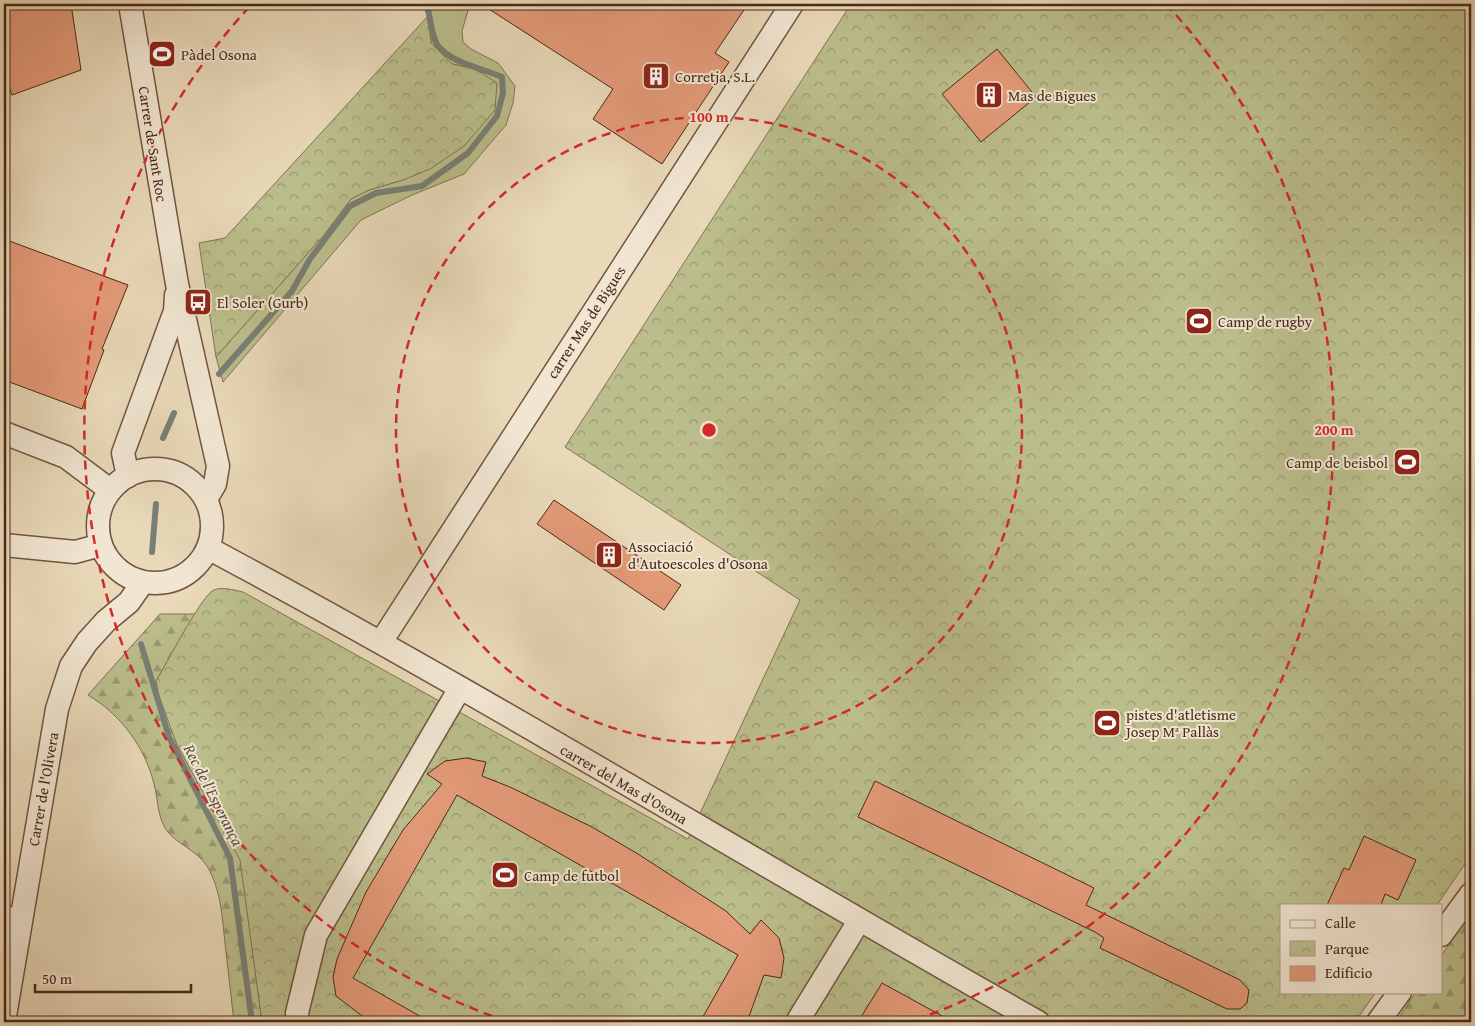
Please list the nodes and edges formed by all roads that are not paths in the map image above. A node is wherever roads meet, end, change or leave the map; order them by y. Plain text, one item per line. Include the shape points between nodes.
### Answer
1 (130, 4) edge
2 (792, 4) edge
3 (177, 284) junction
4 (4, 433) edge
5 (128, 476) junction
6 (110, 490) junction
7 (206, 500) junction
8 (4, 545) edge
9 (100, 545) junction
10 (208, 548) junction
11 (143, 582) junction
12 (381, 642) junction
13 (460, 688) junction
14 (1471, 894) edge
15 (13, 917) edge
16 (859, 921) junction
17 (1442, 934) edge
18 (1399, 994) edge
19 (4, 1022) edge
20 (298, 1022) edge
21 (797, 1022) edge
22 (1038, 1022) edge
23 (1378, 1022) edge

1 - 3 street, Carrer de Sant Roc
2 - 12 street, carrer Mas de Bigues
3 - 5 street, Carrer de Sant Roc via 175,311 123,453
3 - 7 street, Carrer de Sant Roc via 218,466 215,484
4 - 6 street via 66,457
5 - 6 street
5 - 7 street via 147,469 167,470 193,483
6 - 9 street via 100,511
7 - 10 street via 212,519
8 - 9 street via 75,552
9 - 11 street via 117,569
10 - 11 street via 194,568 181,577 166,582
10 - 12 street, carrer del Mas d'Osona
11 - 15 street, Carrer de l'Olivera via 129,602 87,642 72,666 57,709
12 - 13 street, carrer del Mas d'Osona
13 - 16 street, carrer del Mas d'Osona
13 - 20 street via 316,935 297,1013
14 - 17 street
15 - 19 street, Carrer de l'Olivera
16 - 21 street
16 - 22 street, carrer del Mas d'Osona
18 - 23 street

